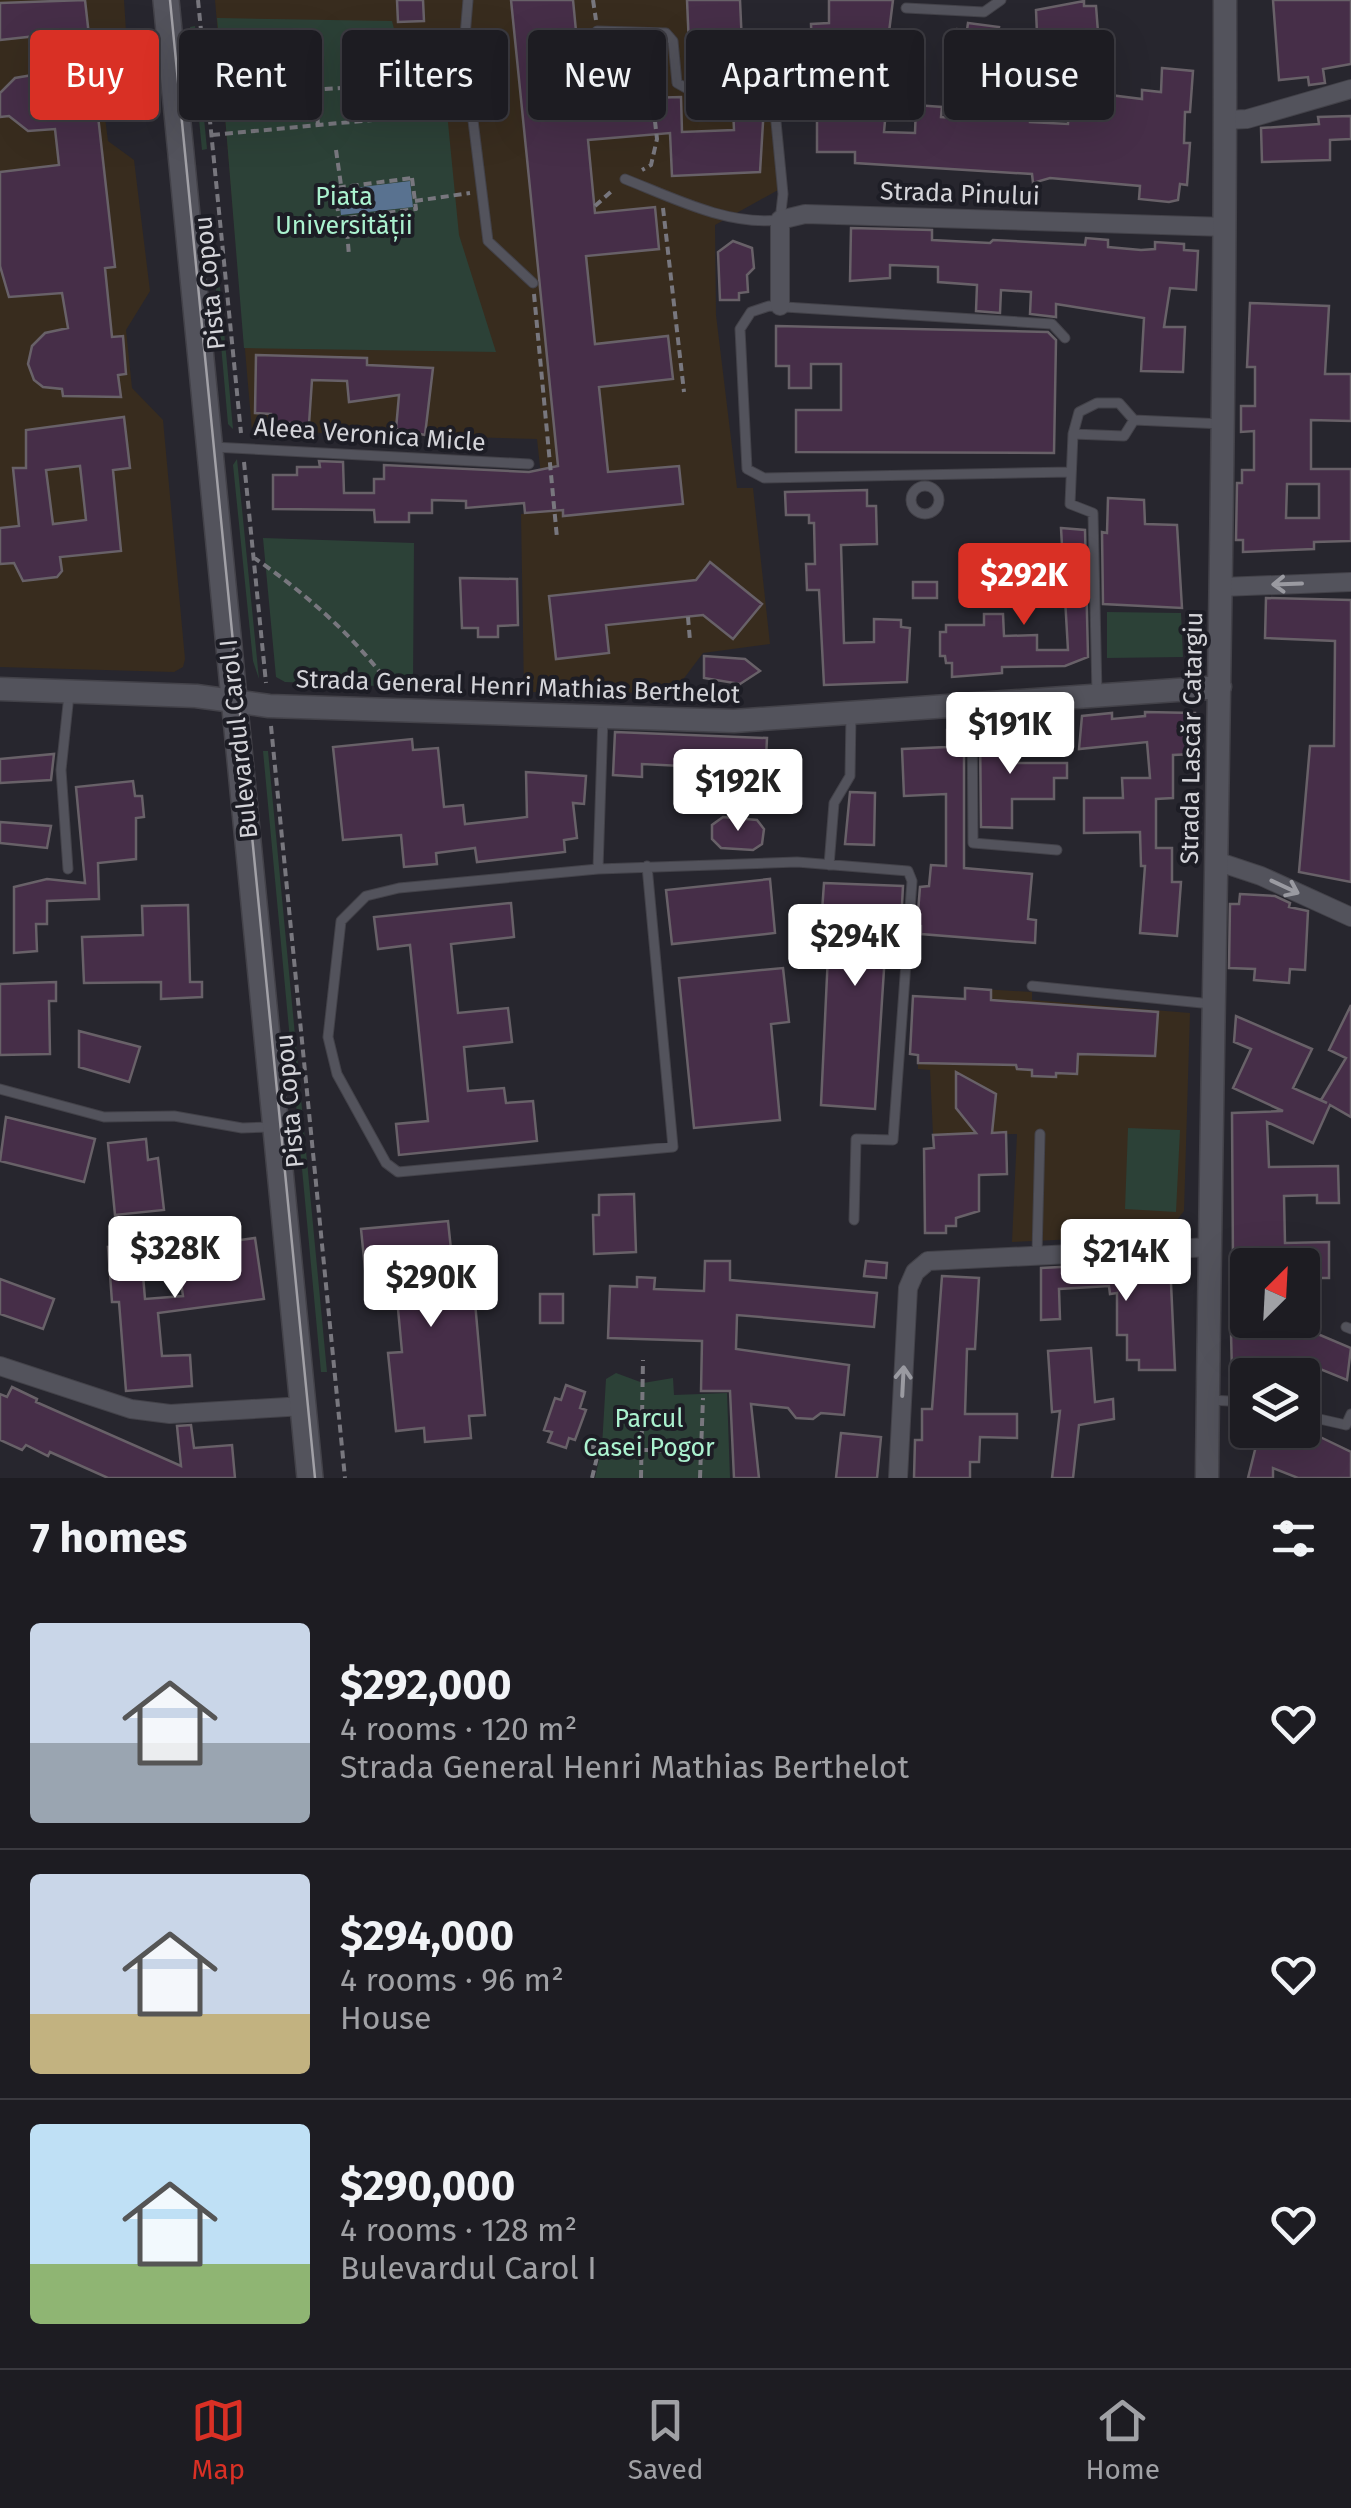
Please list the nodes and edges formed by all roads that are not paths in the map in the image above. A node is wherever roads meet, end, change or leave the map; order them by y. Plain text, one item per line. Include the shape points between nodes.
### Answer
1 (166, 0) edge
2 (468, 0) edge
3 (1001, 0) edge
4 (1225, 0) edge
5 (906, 8) dead end
6 (666, 33) edge
7 (1351, 88) edge
8 (1225, 120) junction
9 (625, 179) road end
10 (780, 220) junction
11 (1226, 227) junction
12 (532, 284) dead end
13 (780, 306) junction
14 (1065, 338) dead end
15 (1134, 420) junction
16 (1224, 424) junction
17 (1073, 434) junction
18 (209, 447) junction
19 (529, 464) dead end
20 (1071, 472) junction
21 (1351, 582) edge
22 (1222, 586) junction
23 (1220, 687) junction
24 (0, 689) edge
25 (69, 692) junction
26 (1096, 694) junction
27 (234, 701) junction
28 (972, 704) junction
29 (851, 714) junction
30 (603, 717) junction
31 (1057, 850) dead end
32 (1216, 861) junction
33 (829, 864) junction
34 (647, 866) junction
35 (68, 870) dead end
36 (598, 870) junction
37 (1351, 917) edge
38 (1032, 986) dead end
39 (1212, 1004) junction
40 (0, 1089) edge
41 (276, 1126) junction
42 (1040, 1134) dead end
43 (854, 1220) dead end
44 (1211, 1247) junction
45 (1037, 1254) junction
46 (0, 1366) edge
47 (1208, 1400) junction
48 (1230, 1401) edge
49 (304, 1406) junction
50 (1351, 1414) edge
51 (1320, 1421) edge
52 (310, 1478) edge
53 (898, 1478) edge
54 (1207, 1478) edge

1 - 18 main road, Bulevardul Carol I
2 - 12 lane via 464,48 488,241
3 - 5 lane via 984,12
4 - 8 street, Strada Lascăr Catargiu
6 - 10 lane via 673,40 677,83 764,91 774,101
7 - 8 street
8 - 11 street, Strada Lascăr Catargiu
9 - 10 lane via 758,222
10 - 11 street, Strada Pinului via 864,214
10 - 13 street
11 - 16 street, Strada Lascăr Catargiu
13 - 14 lane via 1052,324
13 - 20 lane via 751,312 740,330 747,469 764,478 930,481
15 - 16 lane
15 - 17 lane via 1124,436
15 - 17 lane via 1119,404 1097,403 1079,412
16 - 22 street, Strada Lascăr Catargiu
17 - 20 lane
18 - 19 lane, Aleea Veronica Micle
18 - 27 main road, Bulevardul Carol I
20 - 26 lane via 1070,504 1093,513
21 -> 22 street
22 - 23 street, Strada Lascăr Catargiu
23 - 26 street, Strada General Henri Mathias Berthelot
23 - 32 street, Strada Lascăr Catargiu
24 - 25 street, Strada General Henri Mathias Berthelot
25 - 27 street, Strada General Henri Mathias Berthelot
25 - 35 lane via 61,770
26 - 28 street, Strada General Henri Mathias Berthelot
27 - 30 street, Strada General Henri Mathias Berthelot
27 - 41 main road, Bulevardul Carol I
28 - 29 street, Strada General Henri Mathias Berthelot
28 - 31 lane via 973,844
29 - 30 street, Strada General Henri Mathias Berthelot via 734,722
29 - 33 lane via 850,776 834,803
30 - 36 lane
32 -> 37 street
32 - 39 street, Strada Lascăr Catargiu
33 - 34 lane
33 - 43 lane via 908,871 912,881 893,1140 856,1140
34 - 36 lane
34 - 36 lane via 674,1147 398,1172 386,1163 332,1055 328,1037 341,920 366,896 399,888
38 - 39 lane
39 - 44 street, Strada Lascăr Catargiu
40 - 41 lane via 104,1117
41 - 49 main road, Bulevardul Carol I
42 - 45 lane
44 - 45 street
44 - 47 street, Strada Lascăr Catargiu
53 -> 45 street via 908,1288 915,1272 928,1261 952,1257
46 - 49 street via 150,1412
47 - 48 lane
47 - 54 street, Strada Lascăr Catargiu
49 - 52 main road, Bulevardul Carol I
50 - 51 lane via 1346,1425

